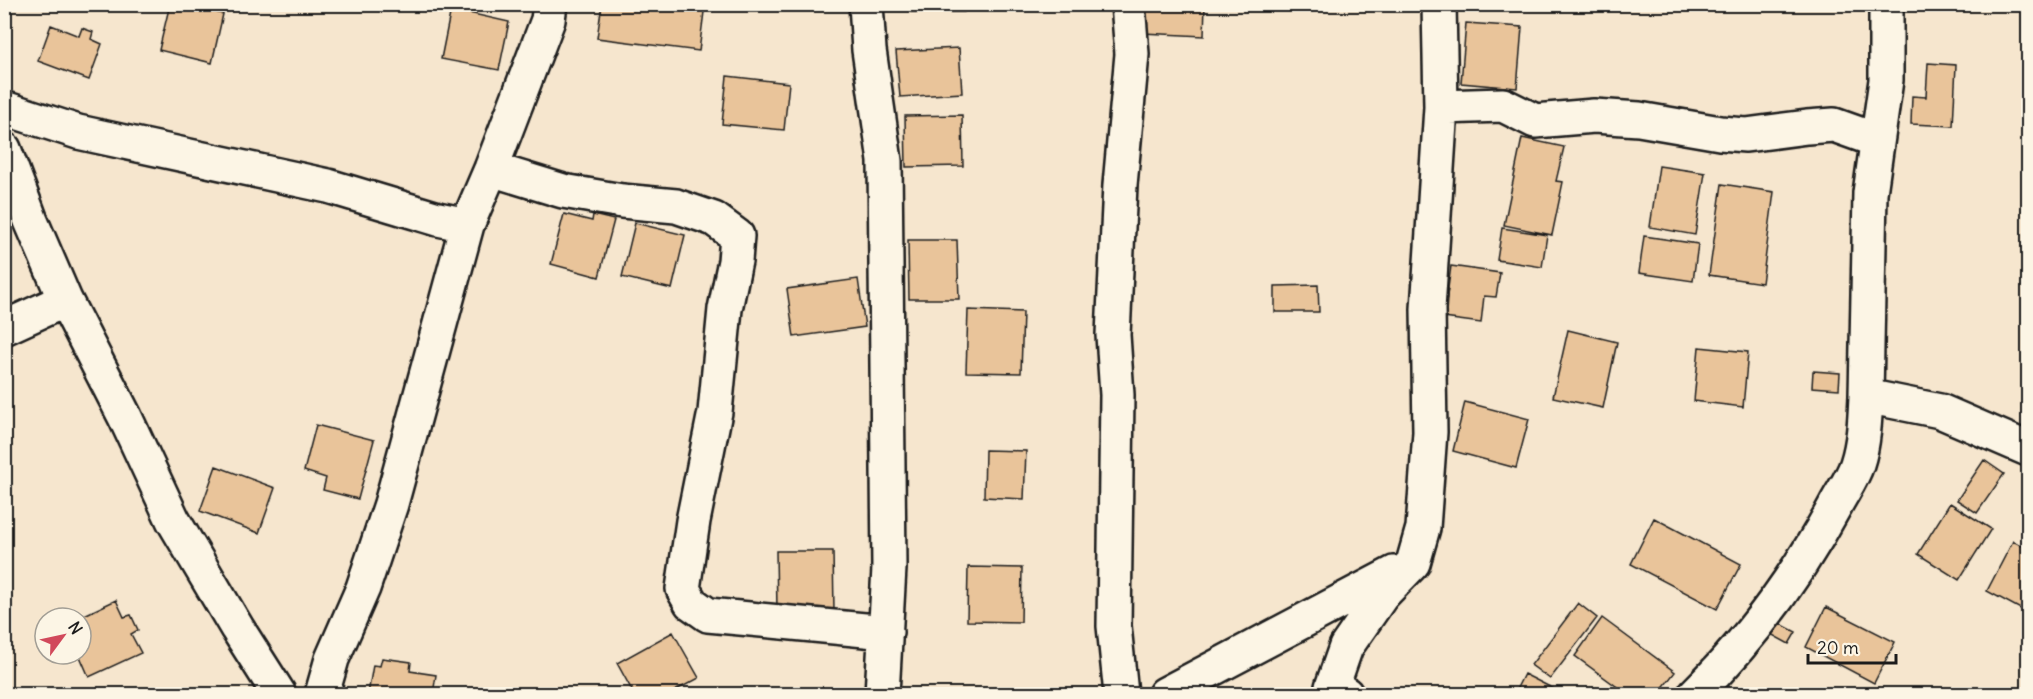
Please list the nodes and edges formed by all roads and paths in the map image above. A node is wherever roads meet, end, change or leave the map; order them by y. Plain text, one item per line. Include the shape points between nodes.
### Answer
1 (550, 4) edge
2 (866, 4) edge
3 (1128, 4) edge
4 (1439, 4) edge
5 (1887, 4) edge
6 (1441, 107) junction
7 (4, 108) edge
8 (1876, 140) junction
9 (4, 149) edge
10 (491, 169) junction
11 (466, 225) junction
12 (65, 300) junction
13 (4, 328) edge
14 (1866, 396) junction
15 (2028, 448) edge
16 (1413, 563) junction
17 (886, 632) junction
18 (279, 694) edge
19 (322, 694) edge
20 (882, 694) edge
21 (1121, 694) edge
22 (1165, 694) edge
23 (1346, 694) edge
24 (1695, 694) edge

1 - 10 street via 548,20
2 - 17 street via 885,161 889,499
3 - 21 street via 1132,54 1120,185 1113,335 1117,395 1114,626
4 - 6 street
5 - 8 street via 1886,80
6 - 8 street via 1503,105 1535,121 1594,116 1746,135 1834,125
6 - 16 street via 1428,309 1430,432 1423,528
7 - 11 street via 78,132 328,186
8 - 14 street via 1870,193
9 - 12 street
10 - 11 street
10 - 17 street via 562,191 676,206 714,219 737,236 715,412 683,589 691,603 708,615
11 - 19 street via 391,504
12 - 13 street
12 - 18 street via 173,520
14 - 15 street via 1940,411
14 - 24 street via 1857,464 1816,541 1725,665
16 - 22 street
16 - 23 street via 1382,595 1346,646 1332,687
17 - 20 street

